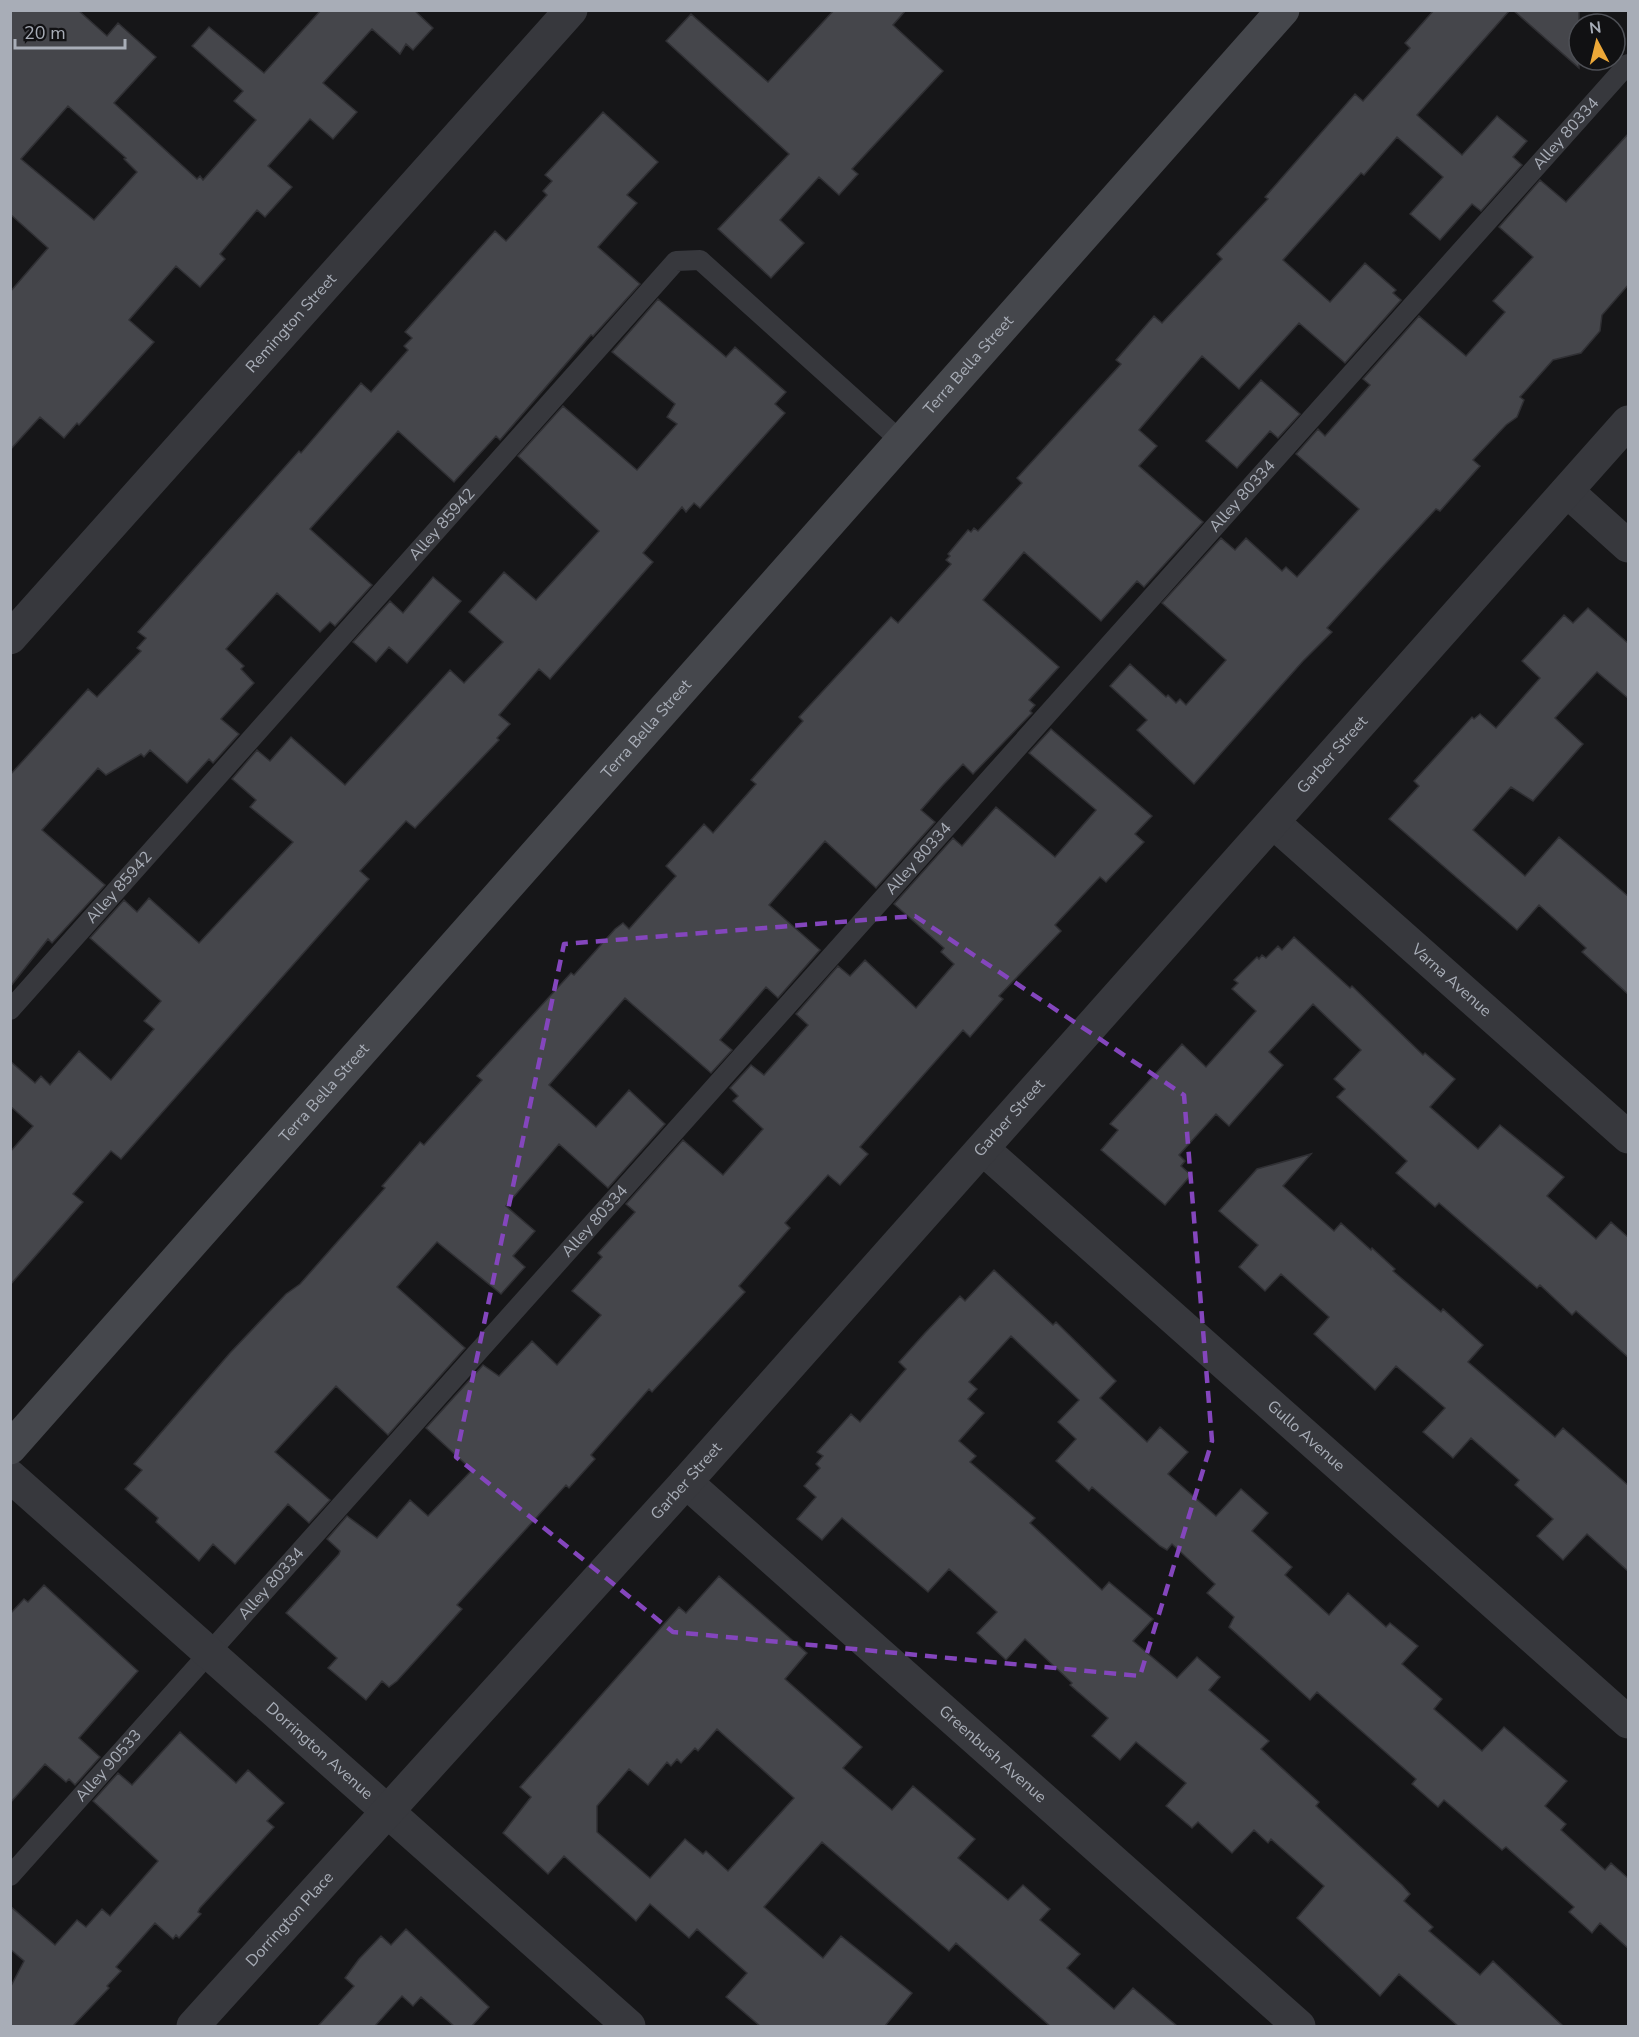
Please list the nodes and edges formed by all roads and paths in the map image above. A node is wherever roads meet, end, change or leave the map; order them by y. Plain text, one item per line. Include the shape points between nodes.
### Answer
1 (571, 10) edge
2 (1283, 10) edge
3 (1629, 64) edge
4 (1629, 422) edge
5 (902, 442) junction
6 (1567, 492) junction
7 (1629, 546) edge
8 (10, 638) edge
9 (1274, 823) junction
10 (10, 1010) edge
11 (1629, 1137) edge
12 (983, 1149) junction
13 (10, 1448) edge
14 (10, 1476) edge
15 (686, 1482) junction
16 (207, 1653) junction
17 (1629, 1722) edge
18 (386, 1811) junction
19 (10, 1876) edge
20 (193, 2026) edge
21 (629, 2026) edge
22 (1299, 2026) edge

1 - 8 street, Remington Street
2 - 5 main road, Terra Bella Street
3 - 16 lane, Alley 80334
4 - 6 street, Garber Street
5 - 10 lane, Alley 85942 via 700,260 676,261
5 - 13 main road, Terra Bella Street
6 - 7 street
6 - 9 street, Garber Street
9 - 11 street, Varna Avenue
9 - 12 street, Garber Street
12 - 15 street, Garber Street
12 - 17 street, Gullo Avenue
14 - 16 street, Dorrington Avenue
15 - 18 street, Garber Street
15 - 22 street, Greenbush Avenue
16 - 18 street, Dorrington Avenue
16 - 19 lane, Alley 90533
18 - 20 street, Dorrington Place
18 - 21 street, Dorrington Avenue

